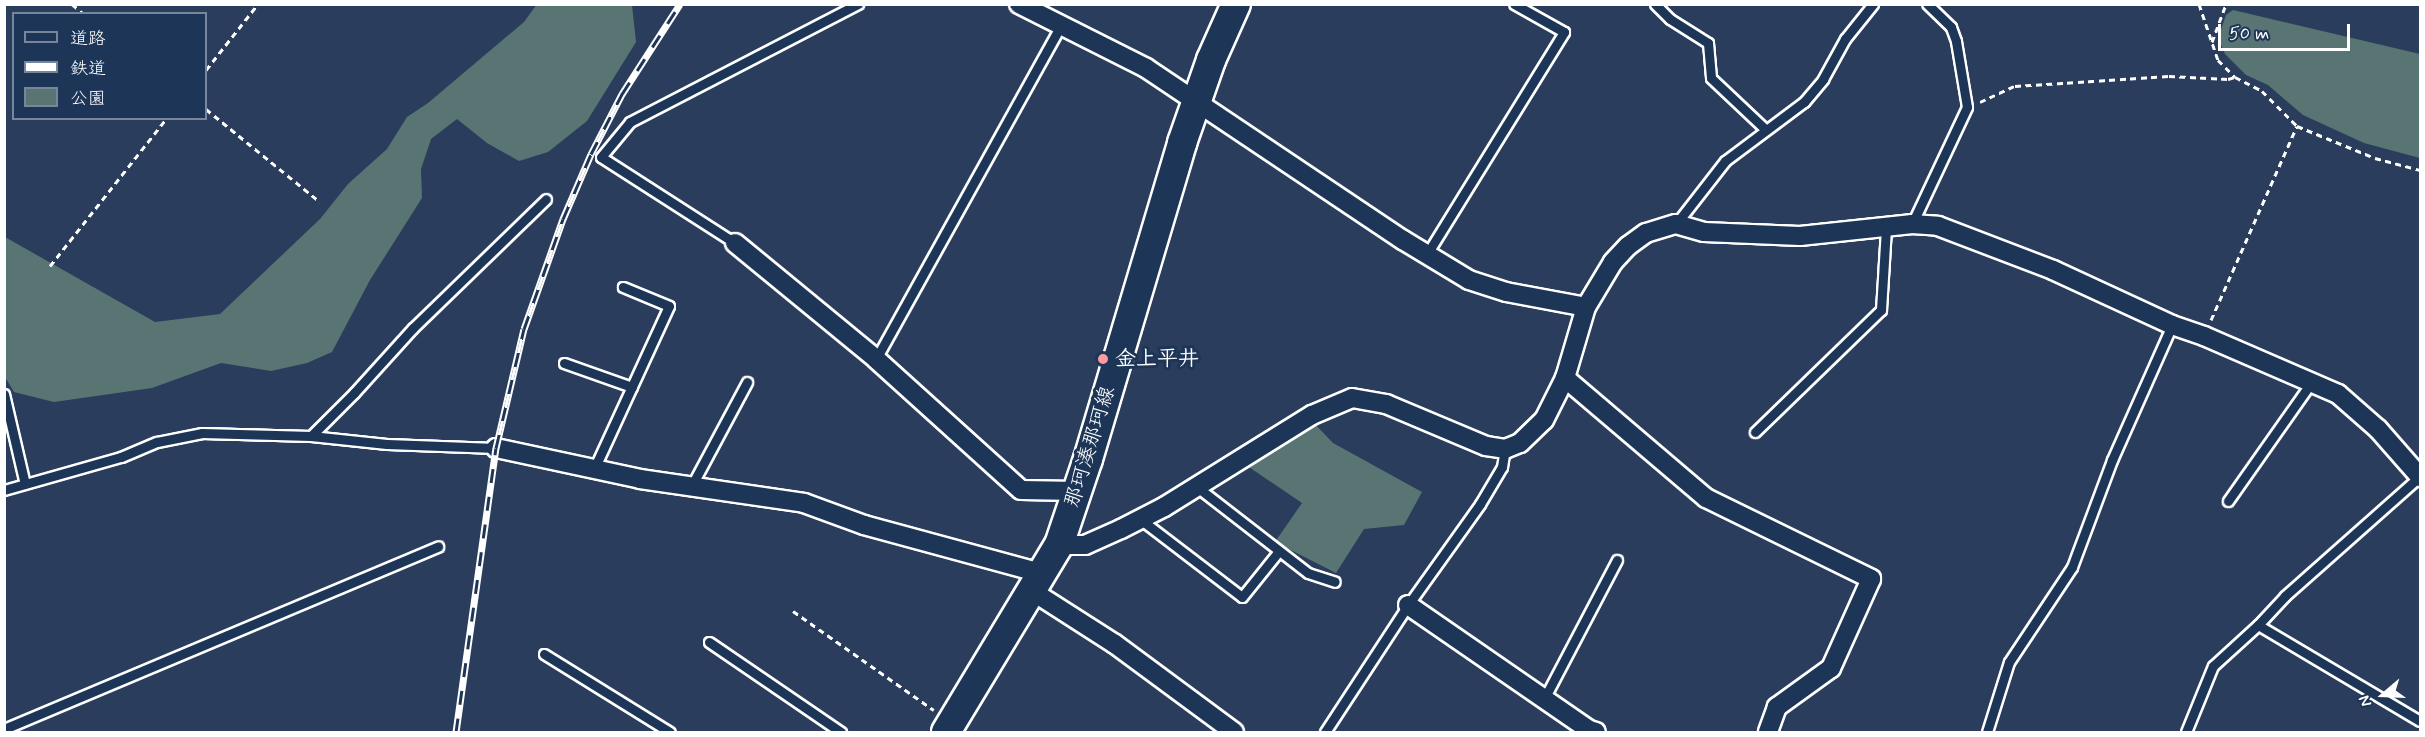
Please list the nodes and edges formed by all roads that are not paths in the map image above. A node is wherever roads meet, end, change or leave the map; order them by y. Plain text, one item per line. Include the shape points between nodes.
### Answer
1 (858, 4) edge
2 (1019, 4) edge
3 (1236, 4) edge
4 (1514, 4) edge
5 (1655, 4) edge
6 (1873, 4) edge
7 (1927, 4) edge
8 (1043, 11) edge
9 (1060, 27) junction
10 (1196, 103) junction
11 (1765, 129) junction
12 (546, 199) dead end
13 (1676, 224) junction
14 (1912, 224) junction
15 (1886, 229) junction
16 (735, 243) joint
17 (1427, 254) junction
18 (623, 287) dead end
19 (1586, 307) junction
20 (2172, 325) junction
21 (876, 359) junction
22 (564, 363) dead end
23 (1564, 378) junction
24 (747, 382) dead end
25 (2311, 383) junction
26 (632, 387) junction
27 (4, 394) edge
28 (1755, 432) dead end
29 (311, 436) junction
30 (496, 448) joint
31 (1505, 449) junction
32 (594, 469) junction
33 (2420, 476) edge
34 (25, 484) junction
35 (1197, 487) junction
36 (691, 488) junction
37 (4, 490) edge
38 (1078, 491) junction
39 (2228, 501) dead end
40 (1140, 519) junction
41 (1059, 545) junction
42 (438, 547) dead end
43 (1279, 551) junction
44 (1617, 560) dead end
45 (1038, 582) junction
46 (1335, 582) dead end
47 (1408, 605) junction
48 (2258, 625) junction
49 (709, 642) dead end
50 (544, 654) dead end
51 (1544, 699) junction
52 (2421, 721) edge
53 (949, 728) edge
54 (4, 729) edge
55 (670, 732) edge
56 (841, 732) edge
57 (1234, 732) edge
58 (1325, 732) edge
59 (1596, 732) edge
60 (1768, 732) edge
61 (1987, 732) edge
62 (2186, 732) edge

1 - 16 lane via 630,122 601,157
2 - 8 street
3 - 10 main road, 那珂湊那珂線
4 - 17 lane via 1564,32
5 - 11 lane via 1670,19 1708,43 1711,78
6 - 11 lane via 1804,102
7 - 14 lane via 1952,27 1967,107
8 - 9 street
9 - 10 street via 1146,68
9 - 21 lane
10 - 17 street
10 - 38 main road, 那珂湊那珂線
11 - 13 lane via 1725,161
12 - 29 lane via 413,328
13 - 15 street via 1704,232 1800,236
13 - 19 street via 1646,233 1628,246 1613,262
14 - 15 street
14 - 20 street via 1938,226 2053,270
15 - 28 lane via 1881,310
16 - 21 street
17 - 19 street via 1469,280 1506,292
18 - 26 lane via 669,306
19 - 23 street
20 - 25 street
20 - 61 lane via 2112,460 2072,567 2009,662
21 - 38 street via 1021,490
22 - 26 lane
23 - 31 street via 1544,420 1520,443
23 - 60 street via 1706,498 1870,579 1831,668 1777,707
24 - 36 lane
25 - 33 street via 2338,394 2378,429
25 - 39 lane
26 - 32 lane
27 - 34 lane
29 - 30 lane via 387,444
29 - 34 lane via 202,433 157,442 121,457
30 - 32 street
31 - 35 street via 1462,438 1386,404 1352,398 1312,415
31 - 47 lane via 1502,467 1480,504
32 - 36 street
33 - 48 lane via 2284,596
34 - 37 lane
35 - 40 street
35 - 43 lane
36 - 45 street via 804,503
38 - 41 main road, 那珂湊那珂線
40 - 41 street via 1085,545
40 - 43 lane via 1242,597
41 - 45 main road, 那珂湊那珂線
42 - 54 lane
43 - 46 lane via 1308,573
44 - 51 lane
45 - 53 main road, 那珂湊那珂線
45 - 57 street
47 - 51 street
47 - 58 lane
48 - 52 lane
48 - 62 lane via 2212,666
49 - 56 lane
50 - 55 lane
51 - 59 street

